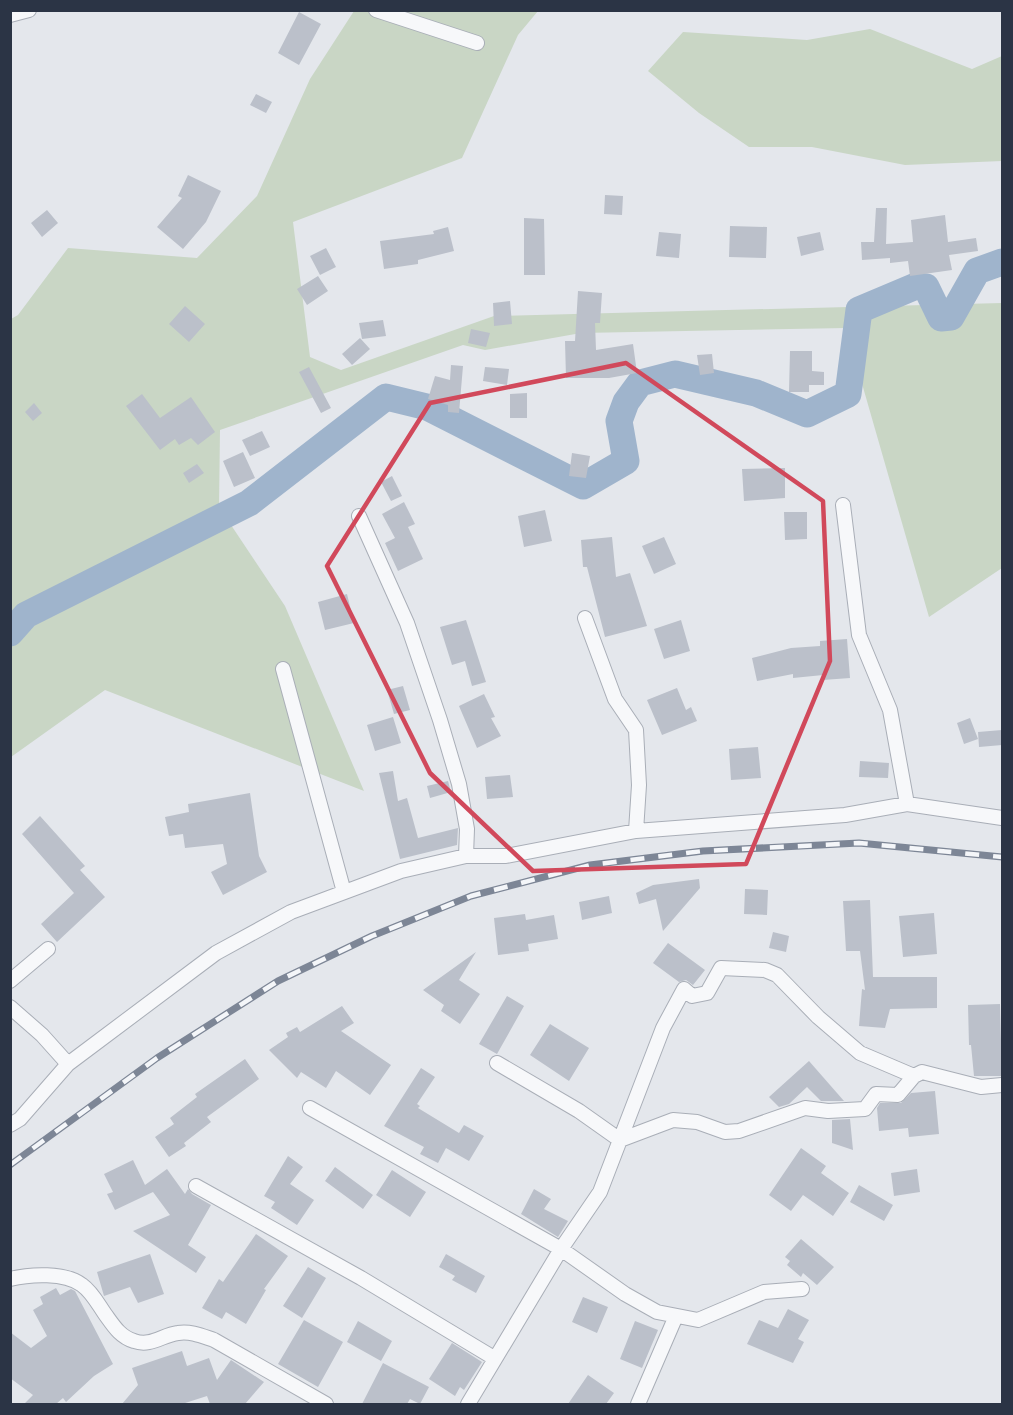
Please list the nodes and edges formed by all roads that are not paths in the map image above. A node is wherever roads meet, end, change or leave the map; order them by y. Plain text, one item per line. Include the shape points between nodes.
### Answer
1 (29, 10) edge
2 (376, 10) edge
3 (10, 15) edge
4 (477, 43) dead end
5 (843, 505) dead end
6 (359, 516) dead end
7 (585, 618) dead end
8 (283, 669) dead end
9 (907, 804) junction
10 (1002, 818) edge
11 (636, 831) junction
12 (466, 856) junction
13 (344, 892) junction
14 (48, 948) dead end
15 (10, 981) edge
16 (10, 1007) edge
17 (497, 1063) dead end
18 (68, 1064) junction
19 (914, 1076) junction
20 (1002, 1085) edge
21 (310, 1108) dead end
22 (10, 1125) edge
23 (620, 1140) junction
24 (196, 1186) dead end
25 (561, 1249) junction
26 (10, 1278) edge
27 (802, 1289) dead end
28 (676, 1316) junction
29 (494, 1358) junction
30 (326, 1404) edge
31 (468, 1404) edge
32 (638, 1404) edge

1 - 3 street
2 - 4 street
5 - 9 street via 859,635 890,710
6 - 12 street via 407,623 440,720 459,784 467,829
7 - 11 street via 615,699 636,730
8 - 13 street
9 - 10 street
9 - 11 street via 845,815
11 - 12 street via 506,856
12 - 13 street via 401,871
13 - 18 street via 291,912 216,953
14 - 15 street
16 - 18 street
17 - 23 street
18 - 22 street via 20,1119
19 - 20 street via 931,1073 981,1087
19 - 23 street via 898,1095 876,1094 866,1109 805,1108 739,1131 725,1132 696,1122 673,1120
19 - 23 street via 860,1053 777,975 765,970 721,968 707,993 692,996 684,989 663,1028
21 - 25 street
23 - 25 street via 600,1192
24 - 29 street
25 - 28 street via 625,1294 657,1312
25 - 29 street
26 - 30 street via 44,1276 72,1280 92,1295 117,1332 133,1341 147,1344 178,1333 194,1333 214,1340
27 - 28 street via 764,1292 698,1320
28 - 32 street
29 - 31 street

